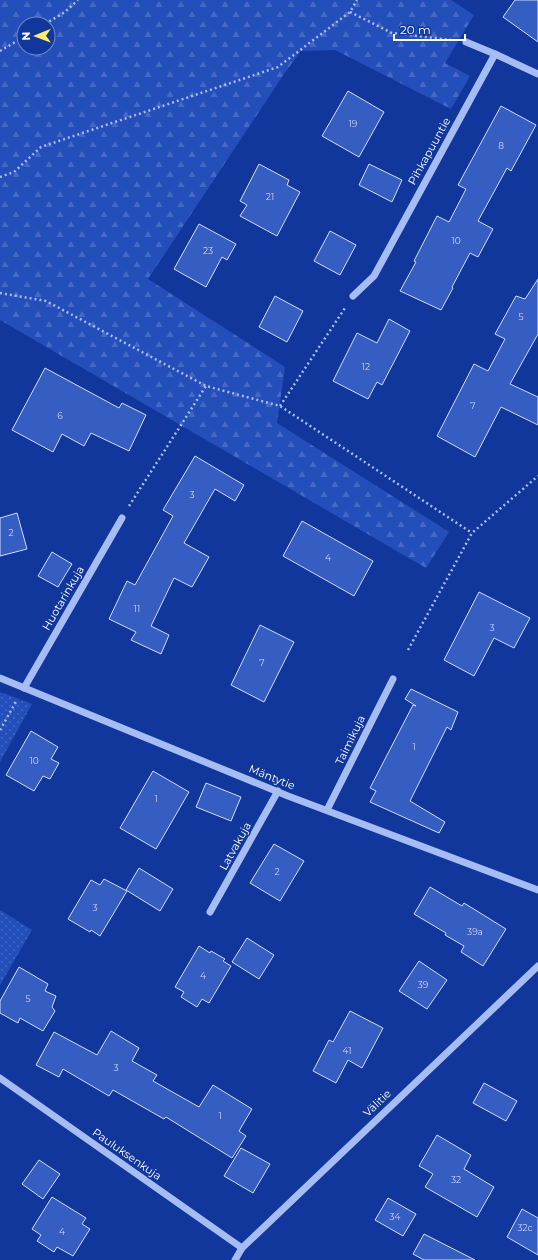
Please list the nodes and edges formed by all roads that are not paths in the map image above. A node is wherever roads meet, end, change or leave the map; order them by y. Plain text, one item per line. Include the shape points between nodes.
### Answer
1 (466, 42) road end
2 (495, 54) junction
3 (538, 74) edge
4 (353, 296) road end
5 (122, 518) road end
6 (0, 678) edge
7 (393, 679) dead end
8 (24, 688) junction
9 (278, 791) junction
10 (327, 810) junction
11 (538, 890) edge
12 (210, 912) dead end
13 (538, 966) edge
14 (0, 1078) edge
15 (242, 1248) junction
16 (236, 1260) edge

1 - 2 street
2 - 3 street
2 - 4 street, Pihkapuuntie via 374,276
5 - 8 street, Huotarinkuja
6 - 8 street, Mäntytie
7 - 10 street, Taimikuja
8 - 9 street, Mäntytie
9 - 10 street, Mäntytie
9 - 12 street, Latvakuja
10 - 11 street, Mäntytie
13 - 15 street, Välitie
14 - 15 street, Pauluksenkuja
15 - 16 street, Välitie

